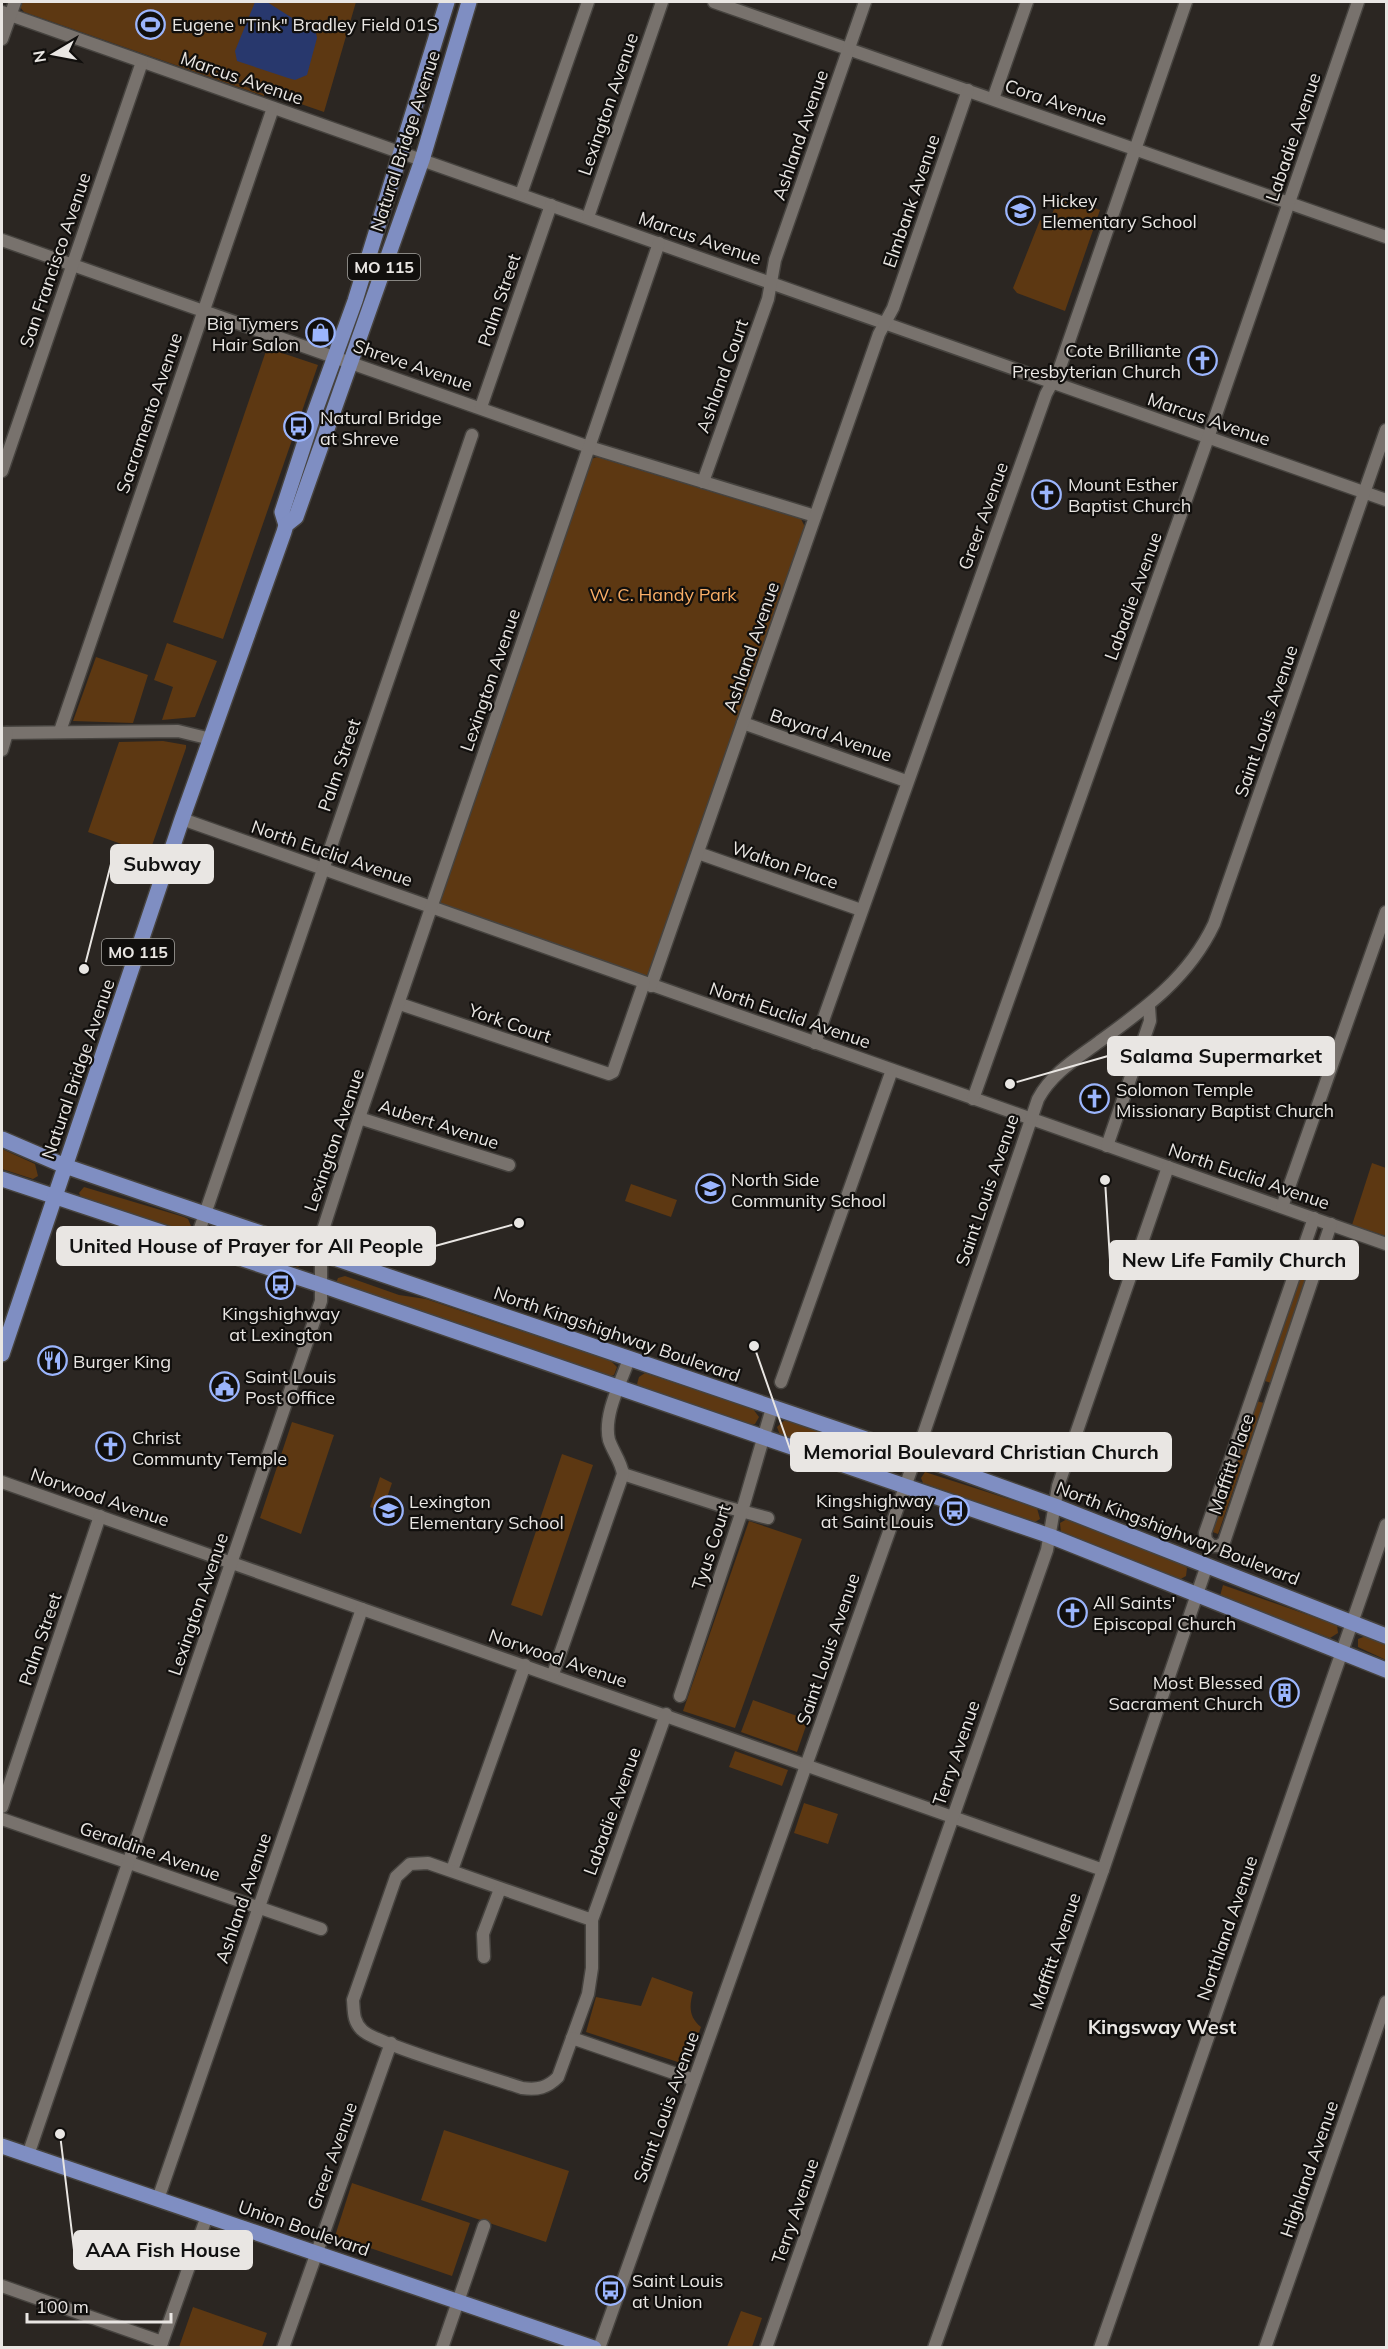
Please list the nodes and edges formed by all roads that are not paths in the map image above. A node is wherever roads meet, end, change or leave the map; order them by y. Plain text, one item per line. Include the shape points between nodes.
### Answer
1 (15, 2) edge
2 (447, 2) edge
3 (469, 2) edge
4 (588, 2) edge
5 (662, 2) edge
6 (714, 2) edge
7 (866, 2) edge
8 (1027, 2) edge
9 (1186, 2) edge
10 (1358, 2) edge
11 (6, 13) edge
12 (2, 39) edge
13 (849, 49) junction
14 (142, 62) junction
15 (968, 90) junction
16 (993, 99) junction
17 (273, 108) junction
18 (1136, 149) junction
19 (412, 157) junction
20 (521, 194) junction
21 (1289, 203) junction
22 (551, 206) junction
23 (588, 218) junction
24 (1386, 237) edge
25 (2, 240) edge
26 (659, 243) junction
27 (72, 265) junction
28 (771, 282) junction
29 (204, 310) junction
30 (886, 322) junction
31 (342, 359) junction
32 (1052, 382) junction
33 (481, 407) junction
34 (1386, 430) edge
35 (472, 435) dead end
36 (1208, 438) junction
37 (589, 447) junction
38 (2, 471) edge
39 (703, 482) junction
40 (1364, 492) junction
41 (1386, 500) edge
42 (815, 516) junction
43 (286, 525) junction
44 (743, 723) junction
45 (60, 731) junction
46 (4, 733) edge
47 (211, 739) junction
48 (2, 750) edge
49 (906, 781) junction
50 (182, 819) junction
51 (698, 853) junction
52 (322, 868) junction
53 (431, 908) junction
54 (861, 910) junction
55 (1386, 912) edge
56 (647, 984) junction
57 (400, 1004) junction
58 (1149, 1006) junction
59 (814, 1043) junction
60 (892, 1070) junction
61 (609, 1074) joint
62 (973, 1099) junction
63 (359, 1118) junction
64 (1030, 1119) junction
65 (2, 1139) edge
66 (1107, 1146) junction
67 (509, 1165) dead end
68 (65, 1166) junction
69 (1168, 1167) junction
70 (2, 1179) edge
71 (55, 1197) junction
72 (1282, 1207) junction
73 (204, 1215) junction
74 (1314, 1218) junction
75 (1331, 1224) junction
76 (195, 1243) junction
77 (1386, 1244) edge
78 (321, 1253) junction
79 (321, 1285) junction
80 (2, 1354) edge
81 (629, 1359) junction
82 (782, 1382) dead end
83 (618, 1389) junction
84 (772, 1408) junction
85 (764, 1436) junction
86 (916, 1456) junction
87 (623, 1474) junction
88 (2, 1482) edge
89 (904, 1486) junction
90 (1055, 1506) junction
91 (742, 1511) junction
92 (100, 1516) junction
93 (768, 1518) dead end
94 (1386, 1525) edge
95 (1050, 1536) junction
96 (231, 1563) junction
97 (1207, 1566) junction
98 (1197, 1596) junction
99 (362, 1609) junction
100 (1353, 1623) junction
101 (1386, 1636) edge
102 (1342, 1653) junction
103 (525, 1665) junction
104 (1386, 1670) edge
105 (553, 1674) junction
106 (680, 1696) dead end
107 (666, 1714) junction
108 (807, 1764) junction
109 (2, 1807) edge
110 (953, 1816) junction
111 (2, 1819) edge
112 (129, 1863) junction
113 (452, 1870) junction
114 (1103, 1870) junction
115 (500, 1889) junction
116 (259, 1908) junction
117 (592, 1920) junction
118 (321, 1929) dead end
119 (484, 1957) dead end
120 (1386, 2002) edge
121 (572, 2038) junction
122 (391, 2043) junction
123 (694, 2080) junction
124 (2, 2146) edge
125 (28, 2155) junction
126 (158, 2199) junction
127 (207, 2216) junction
128 (484, 2226) dead end
129 (316, 2253) junction
130 (2, 2286) edge
131 (459, 2302) junction
132 (161, 2345) edge
133 (283, 2348) edge
134 (442, 2348) edge
135 (594, 2348) edge
136 (599, 2348) edge
137 (766, 2348) edge
138 (934, 2348) edge
139 (1100, 2348) edge
140 (1265, 2348) edge

1 - 11 street
2 - 19 main road, Natural Bridge Avenue
3 - 19 main road, Natural Bridge Avenue
4 - 20 street
5 - 23 street, Lexington Avenue
6 - 13 street, Cora Avenue
7 - 13 street, Ashland Avenue
8 - 16 street
9 - 18 street, Greer Avenue
10 - 21 street, Labadie Avenue
11 - 12 street
11 - 14 street, Marcus Avenue
13 - 15 street, Cora Avenue
13 - 28 street, Ashland Avenue via 775,260
14 - 17 street, Marcus Avenue
14 - 27 street, San Francisco Avenue
15 - 16 street, Cora Avenue
15 - 30 street, Elmbank Avenue
16 - 18 street, Cora Avenue
17 - 19 street, Marcus Avenue
17 - 29 street, Sacramento Avenue
18 - 21 street, Cora Avenue
18 - 32 street, Greer Avenue
19 - 20 street, Marcus Avenue
19 - 31 main road, Natural Bridge Avenue via 365,270
19 - 31 main road, Natural Bridge Avenue / MO 115 via 386,239 382,272
20 - 22 street, Marcus Avenue
21 - 24 street, Cora Avenue
21 - 36 street, Labadie Avenue
22 - 23 street, Marcus Avenue
22 - 33 street, Palm Street
23 - 26 street, Marcus Avenue
25 - 27 street, Shreve Avenue
26 - 28 street, Marcus Avenue
26 - 37 street, Lexington Avenue
27 - 29 street, Shreve Avenue
27 - 38 street, San Francisco Avenue
28 - 30 street, Marcus Avenue
28 - 39 street, Ashland Court
29 - 31 street, Shreve Avenue
29 - 45 street, Sacramento Avenue
30 - 32 street, Marcus Avenue
30 - 42 street, Ashland Avenue
31 - 33 street, Shreve Avenue
31 - 43 main road, Natural Bridge Avenue via 282,513
31 - 43 main road, Natural Bridge Avenue / MO 115 via 319,436 319,454 296,518
32 - 36 street, Marcus Avenue
32 - 49 street, Greer Avenue
33 - 37 street, Shreve Avenue
34 - 40 street, Saint Louis Avenue
35 - 52 street, Palm Street
36 - 40 street, Marcus Avenue
36 - 62 street, Labadie Avenue
37 - 39 street, Shreve Avenue
37 - 53 street, Lexington Avenue
39 - 42 street, Shreve Avenue
40 - 41 street, Marcus Avenue
40 - 58 street, Saint Louis Avenue via 1214,924 1187,970
42 - 44 street, Ashland Avenue
43 - 47 main road, Natural Bridge Avenue / MO 115
44 - 49 street, Bayard Avenue
44 - 51 street, Ashland Avenue
45 - 46 street
45 - 47 street via 178,731
46 - 48 street
47 - 50 main road, Natural Bridge Avenue / MO 115
49 - 54 street, Greer Avenue
50 - 52 street, North Euclid Avenue
50 - 68 main road, Natural Bridge Avenue / MO 115
51 - 54 street, Walton Place
51 - 56 street, Ashland Avenue
52 - 53 street, North Euclid Avenue
52 - 73 street, Palm Street
53 - 56 street, North Euclid Avenue
53 - 57 street, Lexington Avenue
54 - 59 street, Greer Avenue
55 - 72 street
56 - 59 street, North Euclid Avenue
56 - 61 street, Ashland Avenue
57 - 61 street, York Court
57 - 63 street, Lexington Avenue
58 - 64 street, Saint Louis Avenue via 1057,1072 1041,1093
58 - 66 street via 1150,1021
59 - 60 street, North Euclid Avenue
60 - 62 street, North Euclid Avenue
60 - 82 street
62 - 64 street, North Euclid Avenue
63 - 67 street, Aubert Avenue
63 - 78 street, Lexington Avenue via 321,1236
64 - 66 street, North Euclid Avenue
64 - 86 street, Saint Louis Avenue
65 - 68 main road, North Kingshighway Boulevard
66 - 69 street, North Euclid Avenue
68 - 71 main road, Natural Bridge Avenue / MO 115
68 - 73 main road, North Kingshighway Boulevard
69 - 72 street, North Euclid Avenue
69 - 90 street, Terry Avenue via 1058,1486
70 - 71 main road
71 - 76 main road
71 - 80 main road, Natural Bridge Avenue / MO 115
72 - 74 street, North Euclid Avenue
73 - 76 street, Palm Street
73 - 78 main road, North Kingshighway Boulevard
74 - 75 street, North Euclid Avenue
74 - 75 street, Maffitt Place via 1205,1533 1212,1546 1224,1542
75 - 77 street, North Euclid Avenue
76 - 79 main road
78 - 79 street, Lexington Avenue
78 - 81 main road, North Kingshighway Boulevard
79 - 83 main road
79 - 96 street, Lexington Avenue via 321,1301
81 - 83 street
81 - 84 main road, North Kingshighway Boulevard
83 - 85 main road
83 - 87 street via 608,1426
84 - 85 street, Tyus Court
84 - 86 main road, North Kingshighway Boulevard
85 - 89 main road
85 - 91 street, Tyus Court
86 - 89 street, Saint Louis Avenue
86 - 90 main road, North Kingshighway Boulevard
87 - 91 street
87 - 105 street
88 - 92 street, Norwood Avenue
89 - 95 main road
89 - 108 street, Saint Louis Avenue
90 - 95 street, Terry Avenue
90 - 97 main road, North Kingshighway Boulevard
91 - 93 street
91 - 106 street, Tyus Court
92 - 96 street, Norwood Avenue
92 - 109 street, Palm Street
94 - 100 street, Northland Avenue
95 - 98 main road
95 - 110 street, Terry Avenue
96 - 99 street, Norwood Avenue
96 - 112 street, Lexington Avenue
97 - 98 street, Maffitt Avenue
97 - 100 main road, North Kingshighway Boulevard
98 - 102 main road
98 - 114 street, Maffitt Avenue
99 - 103 street, Norwood Avenue
99 - 116 street, Ashland Avenue
100 - 101 main road, North Kingshighway Boulevard
100 - 102 street, Northland Avenue
102 - 104 main road
102 - 139 street, Northland Avenue
103 - 105 street, Norwood Avenue
103 - 113 street
105 - 107 street, Norwood Avenue
107 - 108 street, Norwood Avenue
107 - 117 street, Labadie Avenue
108 - 110 street, Norwood Avenue
108 - 123 street, Saint Louis Avenue
110 - 114 street, Norwood Avenue
110 - 137 street, Terry Avenue
111 - 112 street, Geraldine Avenue
112 - 116 street, Geraldine Avenue
112 - 125 street, Lexington Avenue
113 - 115 street
113 - 122 street via 428,1863 410,1864 396,1877 353,2000 354,2019 363,2032
114 - 138 street, Maffitt Avenue
115 - 117 street
115 - 119 street via 483,1934
116 - 118 street, Geraldine Avenue
116 - 126 street, Ashland Avenue
117 - 121 street, Labadie Avenue via 588,1994
120 - 140 street, Highland Avenue
121 - 122 street, Labadie Avenue via 558,2077 548,2086 535,2089 522,2088
121 - 123 street
122 - 129 street, Greer Avenue
123 - 136 street, Saint Louis Avenue
124 - 125 main road, Union Boulevard
125 - 126 main road, Union Boulevard
126 - 127 main road, Union Boulevard
127 - 129 main road, Union Boulevard
127 - 132 street
128 - 131 street
129 - 131 main road, Union Boulevard
129 - 133 street, Greer Avenue
130 - 132 street
131 - 134 street
131 - 135 main road, Union Boulevard

